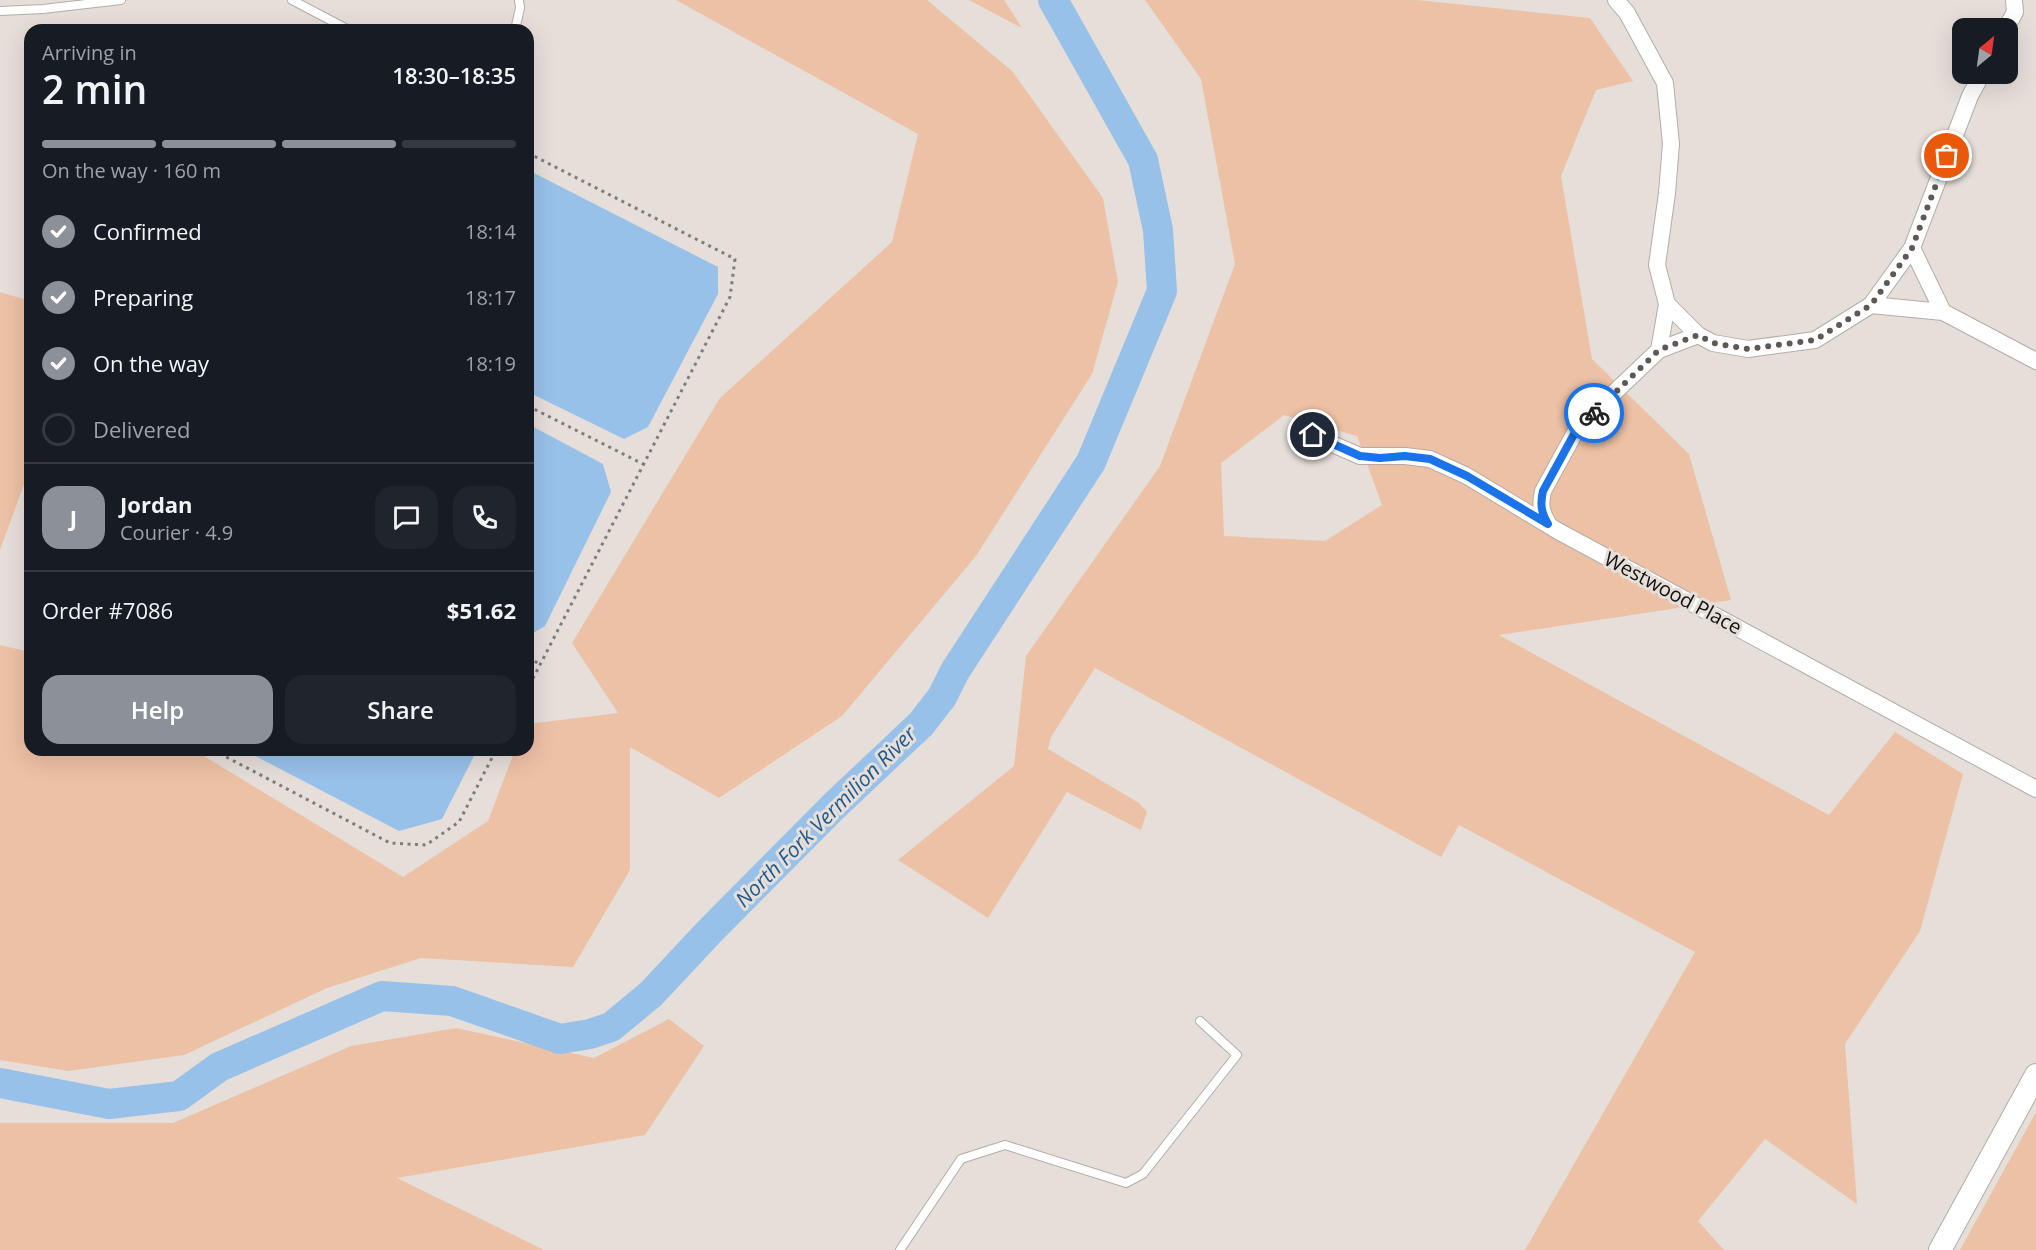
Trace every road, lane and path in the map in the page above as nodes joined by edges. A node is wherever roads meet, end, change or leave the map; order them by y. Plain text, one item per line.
1 (121, 0) edge
2 (292, 0) edge
3 (519, 0) edge
4 (1616, 0) edge
5 (2028, 0) edge
6 (2014, 6) edge
7 (0, 11) edge
8 (338, 24) edge
9 (516, 24) edge
10 (1977, 84) edge
11 (534, 156) edge
12 (1912, 248) junction
13 (1667, 304) junction
14 (1871, 305) junction
15 (1943, 312) junction
16 (1698, 335) junction
17 (1659, 350) junction
18 (2036, 361) edge
19 (534, 409) edge
20 (1302, 431) dead end
21 (643, 464) junction
22 (1548, 524) junction
23 (534, 662) edge
24 (540, 665) junction
25 (534, 676) edge
26 (224, 756) edge
27 (493, 756) edge
28 (2036, 789) edge
29 (1200, 1021) dead end
30 (2036, 1075) edge
31 (900, 1250) edge
32 (1940, 1250) edge

1 - 7 lane
2 - 8 lane
3 - 9 lane
4 - 13 street
5 - 6 street
10 - 12 street
11 - 21 path
12 - 14 street
12 - 15 street
13 - 16 street
13 - 17 street
14 - 15 street
14 - 16 street
15 - 18 street
16 - 17 street
17 - 22 street
19 - 21 path
20 - 22 street, Westwood Place
21 - 24 path
22 - 28 street, Westwood Place
23 - 24 path
24 - 25 path
26 - 27 path
29 - 31 lane
30 - 32 street

